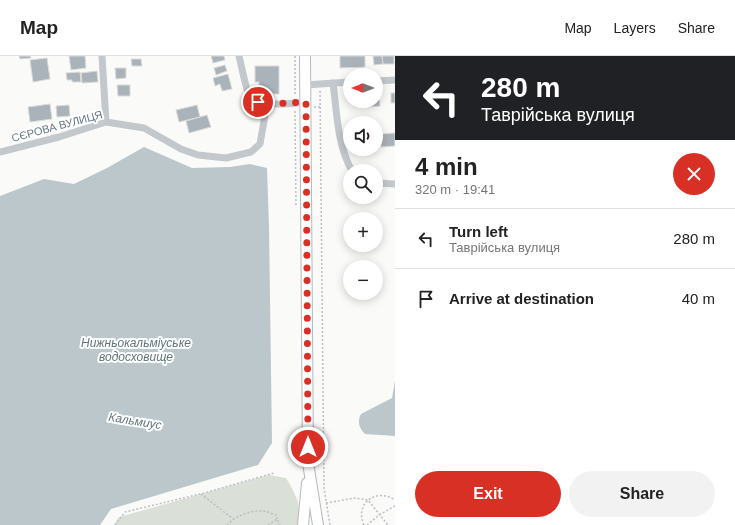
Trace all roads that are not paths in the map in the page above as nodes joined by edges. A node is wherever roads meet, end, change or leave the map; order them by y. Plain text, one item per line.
1 (102, 56) edge
2 (239, 56) edge
3 (305, 56) edge
4 (395, 80) edge
5 (383, 81) edge
6 (343, 82) edge
7 (333, 83) junction
8 (306, 85) junction
9 (306, 102) junction
10 (267, 104) junction
11 (106, 122) junction
12 (0, 152) edge
13 (348, 164) edge
14 (383, 183) edge
15 (395, 184) edge
16 (309, 466) junction
17 (303, 525) edge
18 (318, 525) edge

1 - 11 street
2 - 10 street
3 - 8 main road
4 - 5 street
6 - 7 street
7 - 8 street
7 - 13 street
8 - 9 main road
9 - 10 street
9 - 16 main road
10 - 11 street, СЄРОВА ВУЛИЦЯ
11 - 12 street, СЄРОВА ВУЛИЦЯ
14 - 15 street
16 - 17 main road
16 - 18 main road

